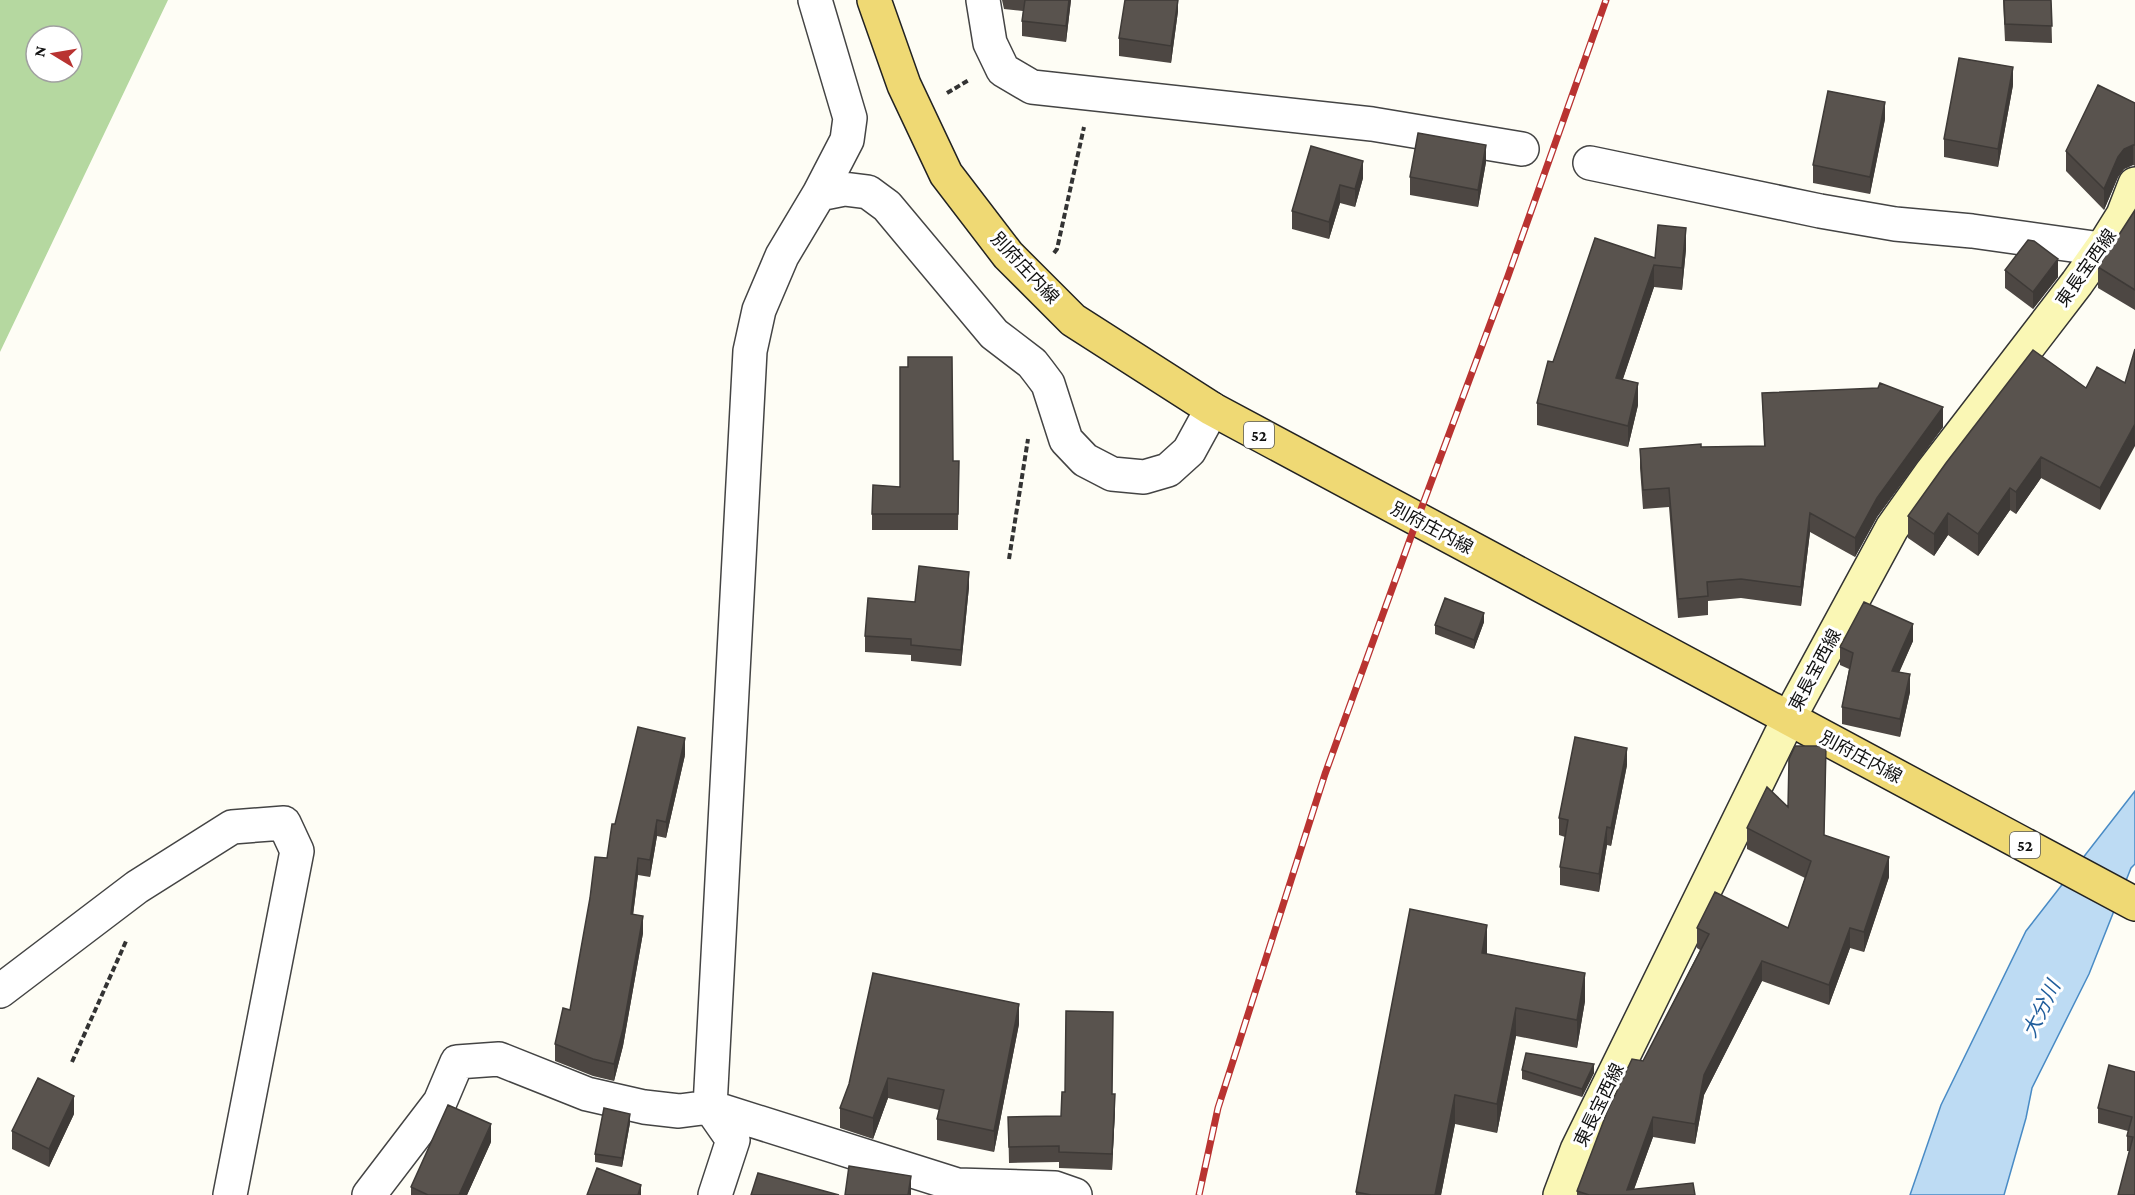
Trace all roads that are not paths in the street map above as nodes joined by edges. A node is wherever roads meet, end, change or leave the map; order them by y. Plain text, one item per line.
1 (815, 0) edge
2 (874, 0) edge
3 (984, 0) edge
4 (1522, 149) dead end
5 (1590, 163) dead end
6 (2135, 184) edge
7 (819, 194) junction
8 (2101, 249) junction
9 (1212, 409) junction
10 (1789, 718) junction
11 (2135, 904) edge
12 (0, 991) edge
13 (710, 1107) junction
14 (230, 1195) edge
15 (369, 1195) edge
16 (715, 1195) edge
17 (1075, 1195) edge
18 (1560, 1195) edge

1 - 7 street
2 - 9 main road, 別府庄内線 / 52
3 - 4 street
5 - 8 street
6 - 8 main road, 東長宝西線
7 - 9 street
7 - 13 street
8 - 10 main road, 東長宝西線
9 - 10 main road, 別府庄内線 / 52
10 - 11 main road, 別府庄内線 / 52
10 - 18 main road, 東長宝西線
12 - 14 street
13 - 15 street
13 - 16 street
13 - 17 street

